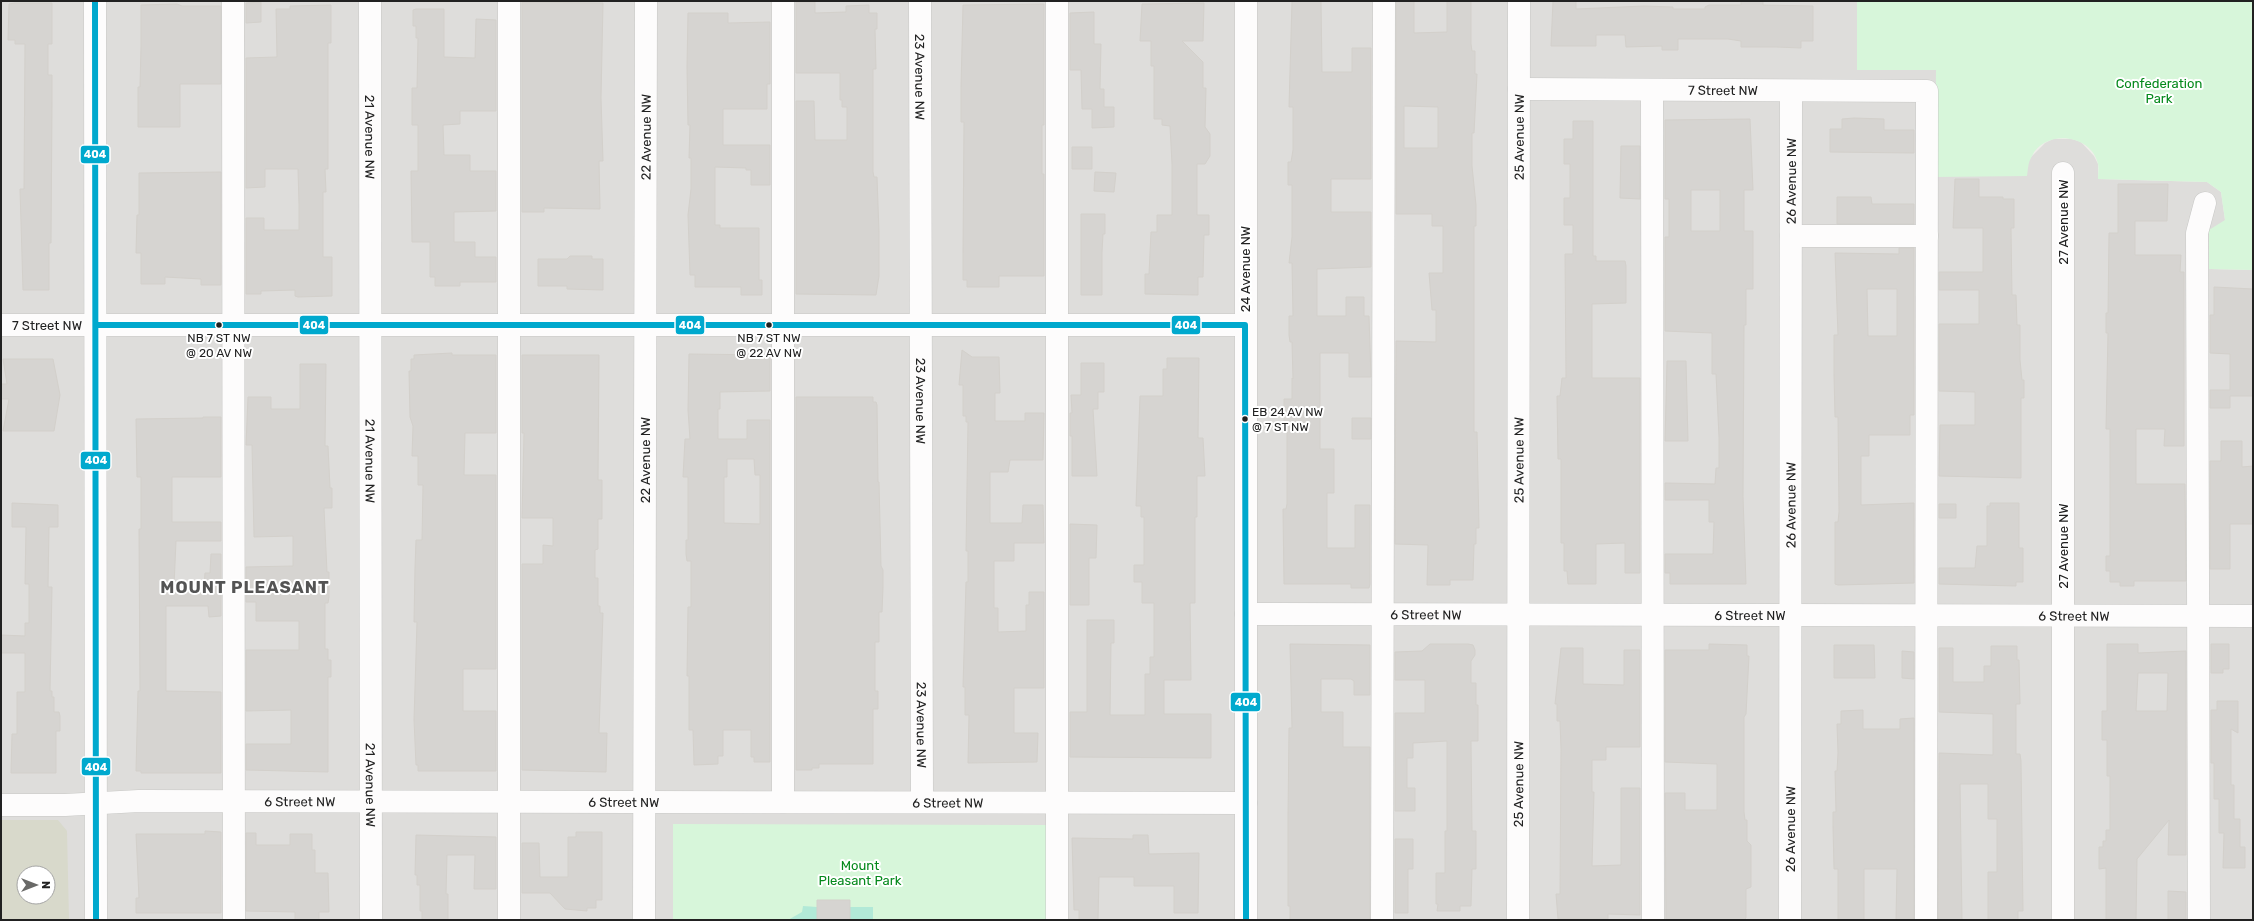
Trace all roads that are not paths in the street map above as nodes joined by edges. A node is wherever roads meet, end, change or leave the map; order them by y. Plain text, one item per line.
1 (95, 1) edge
2 (233, 1) edge
3 (370, 1) edge
4 (509, 1) edge
5 (646, 1) edge
6 (783, 1) edge
7 (920, 1) edge
8 (1057, 1) edge
9 (1246, 1) edge
10 (1384, 1) edge
11 (1519, 1) edge
12 (1519, 89) junction
13 (1652, 90) junction
14 (1791, 91) junction
15 (2062, 173) dead end
16 (2205, 203) dead end
17 (1791, 236) junction
18 (1927, 236) junction
19 (1, 325) edge
20 (96, 325) junction
21 (921, 325) junction
22 (1056, 325) junction
23 (1245, 325) junction
24 (233, 326) junction
25 (370, 326) junction
26 (508, 326) junction
27 (646, 326) junction
28 (782, 326) junction
29 (1246, 614) junction
30 (1382, 615) junction
31 (1791, 615) junction
32 (1926, 615) junction
33 (2062, 615) junction
34 (1518, 616) junction
35 (1653, 616) junction
36 (2199, 616) junction
37 (2253, 616) edge
38 (233, 802) junction
39 (644, 802) junction
40 (783, 802) junction
41 (922, 802) junction
42 (1056, 802) junction
43 (372, 803) junction
44 (509, 803) junction
45 (1246, 803) junction
46 (96, 804) junction
47 (1, 805) edge
48 (96, 920) edge
49 (234, 920) edge
50 (372, 920) edge
51 (510, 920) edge
52 (644, 920) edge
53 (1056, 920) edge
54 (1246, 920) edge
55 (1382, 920) edge
56 (1518, 920) edge
57 (1653, 920) edge
58 (1790, 920) edge
59 (1926, 920) edge
60 (2063, 920) edge
61 (2199, 920) edge

1 - 20 street
2 - 24 street
3 - 25 street, 21 Avenue NW
4 - 26 street
5 - 27 street, 22 Avenue NW
6 - 28 street
7 - 21 street, 23 Avenue NW
8 - 22 street
9 - 23 street, 24 Avenue NW
10 - 30 street
11 - 12 street, 25 Avenue NW
12 - 13 street, 7 Street NW
12 - 34 street, 25 Avenue NW
13 - 14 street, 7 Street NW
13 - 35 street
14 - 17 street, 26 Avenue NW
14 - 18 street, 7 Street NW
15 - 33 street, 27 Avenue NW
16 - 36 street
17 - 18 street
17 - 31 street, 26 Avenue NW
18 - 32 street
19 - 20 street, 7 Street NW
20 - 24 street, 7 Street NW
20 - 46 street
21 - 22 street, 7 Street NW
21 - 28 street, 7 Street NW
21 - 41 street, 23 Avenue NW
22 - 23 street, 7 Street NW
22 - 42 street
23 - 29 street, 24 Avenue NW
24 - 25 street, 7 Street NW
24 - 38 street
25 - 26 street, 7 Street NW
25 - 43 street, 21 Avenue NW
26 - 27 street, 7 Street NW
26 - 44 street
27 - 28 street, 7 Street NW
27 - 39 street, 22 Avenue NW
28 - 40 street
29 - 30 street, 6 Street NW
29 - 45 street, 24 Avenue NW
30 - 34 street, 6 Street NW
30 - 55 street
31 - 32 street, 6 Street NW
31 - 35 street, 6 Street NW
31 - 58 street, 26 Avenue NW
32 - 33 street, 6 Street NW
32 - 59 street
33 - 36 street, 6 Street NW
33 - 60 street, 27 Avenue NW
34 - 35 street, 6 Street NW
34 - 56 street, 25 Avenue NW
35 - 57 street
36 - 37 street, 6 Street NW
36 - 61 street
38 - 43 street, 6 Street NW
38 - 46 street, 6 Street NW
38 - 49 street
39 - 40 street, 6 Street NW
39 - 44 street, 6 Street NW
39 - 52 street, 22 Avenue NW
40 - 41 street, 6 Street NW
41 - 42 street, 6 Street NW
42 - 45 street, 6 Street NW
42 - 53 street
43 - 44 street, 6 Street NW
43 - 50 street, 21 Avenue NW
44 - 51 street
45 - 54 street, 24 Avenue NW
46 - 47 street, 6 Street NW
46 - 48 street

